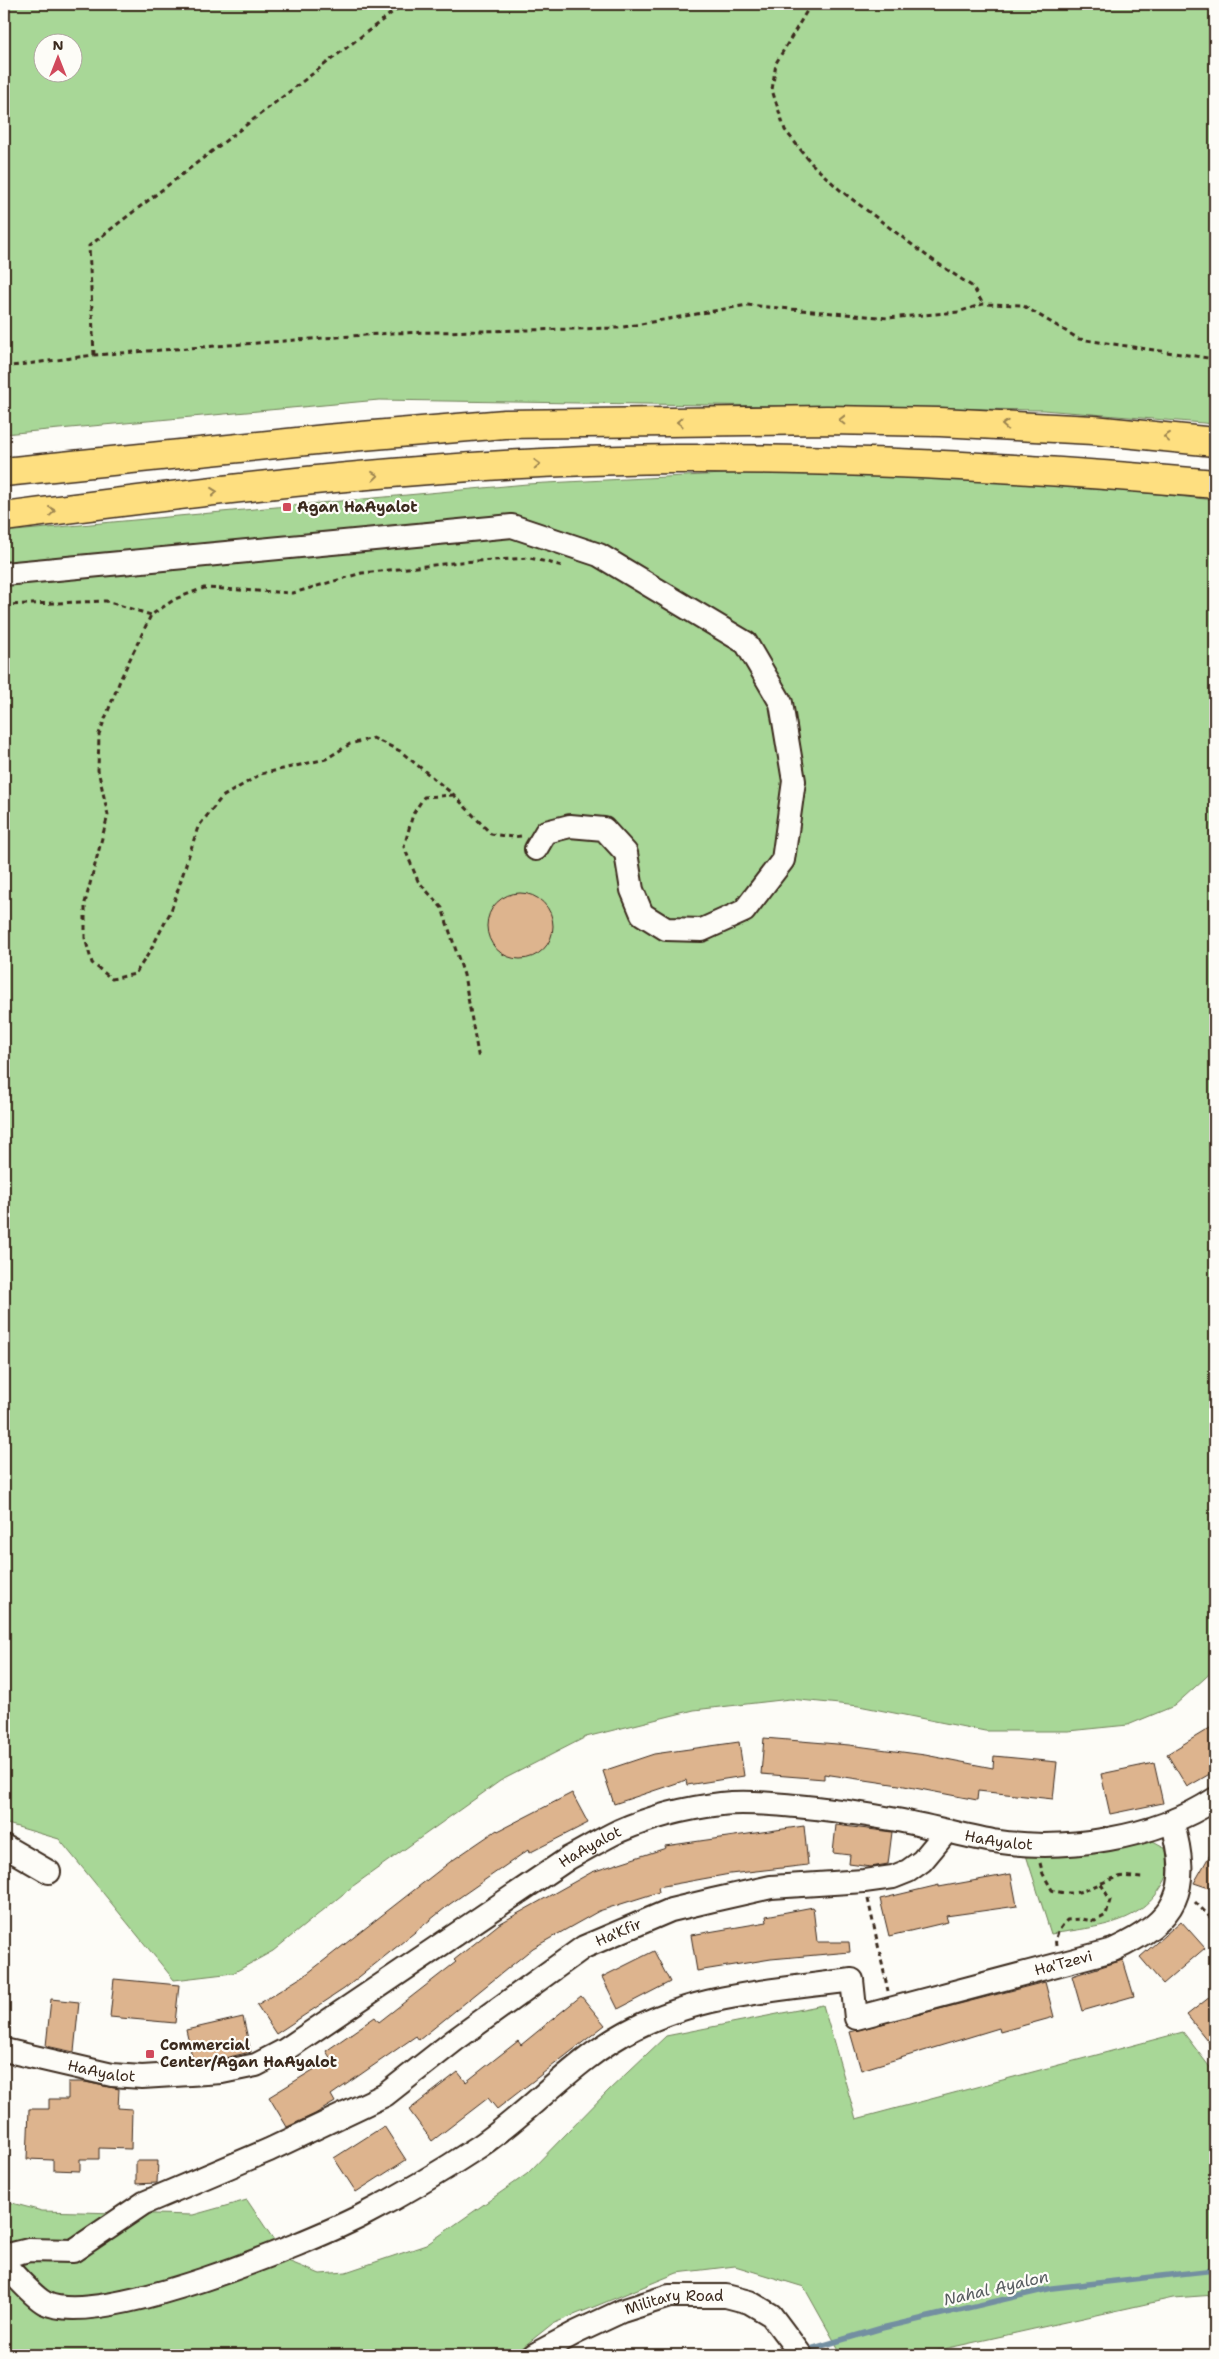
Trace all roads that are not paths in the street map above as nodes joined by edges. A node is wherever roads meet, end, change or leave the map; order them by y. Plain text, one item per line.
1 (1215, 442) edge
2 (4, 472) edge
3 (1215, 484) edge
4 (4, 517) edge
5 (4, 574) edge
6 (541, 840) road end
7 (1215, 1799) edge
8 (1172, 1821) junction
9 (948, 1831) junction
10 (4, 1846) edge
11 (48, 1872) dead end
12 (7, 2050) edge
13 (4, 2256) edge
14 (4, 2264) edge
15 (534, 2355) edge
16 (801, 2355) edge

1 -> 2 highway
4 -> 3 highway
5 - 6 street
7 - 8 street, HaAyalot
8 - 9 street, HaAyalot
8 - 14 street, Ha'Tzevi
9 - 12 street, HaAyalot
9 - 13 street, Ha'Kfir
10 - 11 street
15 - 16 street, Military Road

